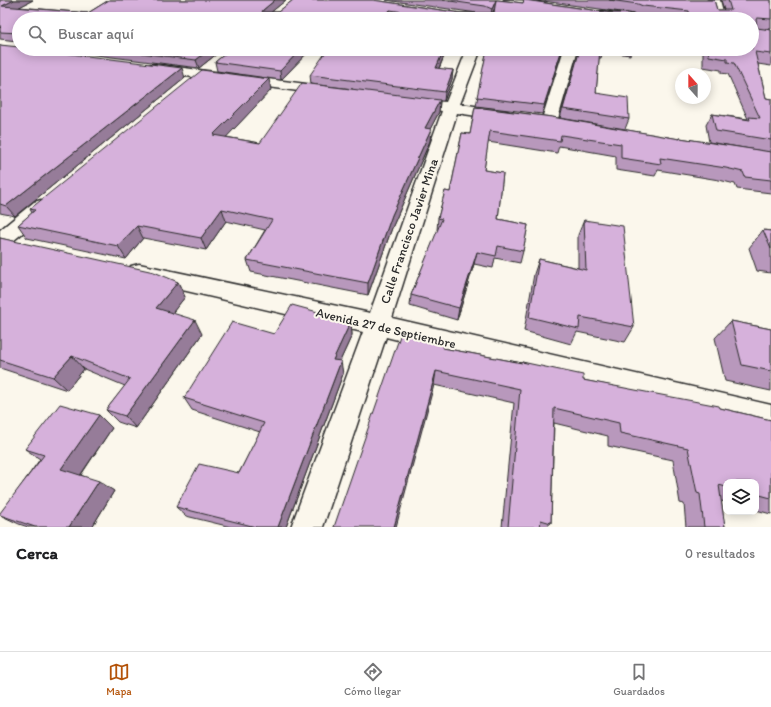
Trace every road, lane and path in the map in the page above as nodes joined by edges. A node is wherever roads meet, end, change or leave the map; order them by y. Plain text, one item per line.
1 (714, 0) edge
2 (510, 1) edge
3 (496, 3) edge
4 (558, 9) edge
5 (717, 12) edge
6 (471, 56) edge
7 (569, 56) edge
8 (218, 62) edge
9 (140, 66) edge
10 (202, 74) junction
11 (184, 89) edge
12 (342, 93) edge
13 (396, 100) edge
14 (450, 108) junction
15 (519, 118) edge
16 (534, 120) edge
17 (549, 122) junction
18 (565, 124) edge
19 (55, 195) edge
20 (0, 241) edge
21 (31, 248) edge
22 (116, 267) edge
23 (378, 325) junction
24 (771, 419) edge
25 (307, 527) edge

1 - 5 street
2 - 3 street
2 - 4 street
6 - 14 street, Calle Francisco Javier Mina
7 - 17 street
8 - 10 street
9 - 10 street
10 - 11 street
10 - 12 street
13 - 14 street
14 - 15 street
14 - 23 street, Calle Francisco Javier Mina
16 - 17 street
17 - 18 street
19 - 20 street
20 - 21 street
22 - 23 street, Avenida 27 de Septiembre
23 - 24 street, Avenida 27 de Septiembre
23 - 25 street, Calle Francisco Javier Mina

